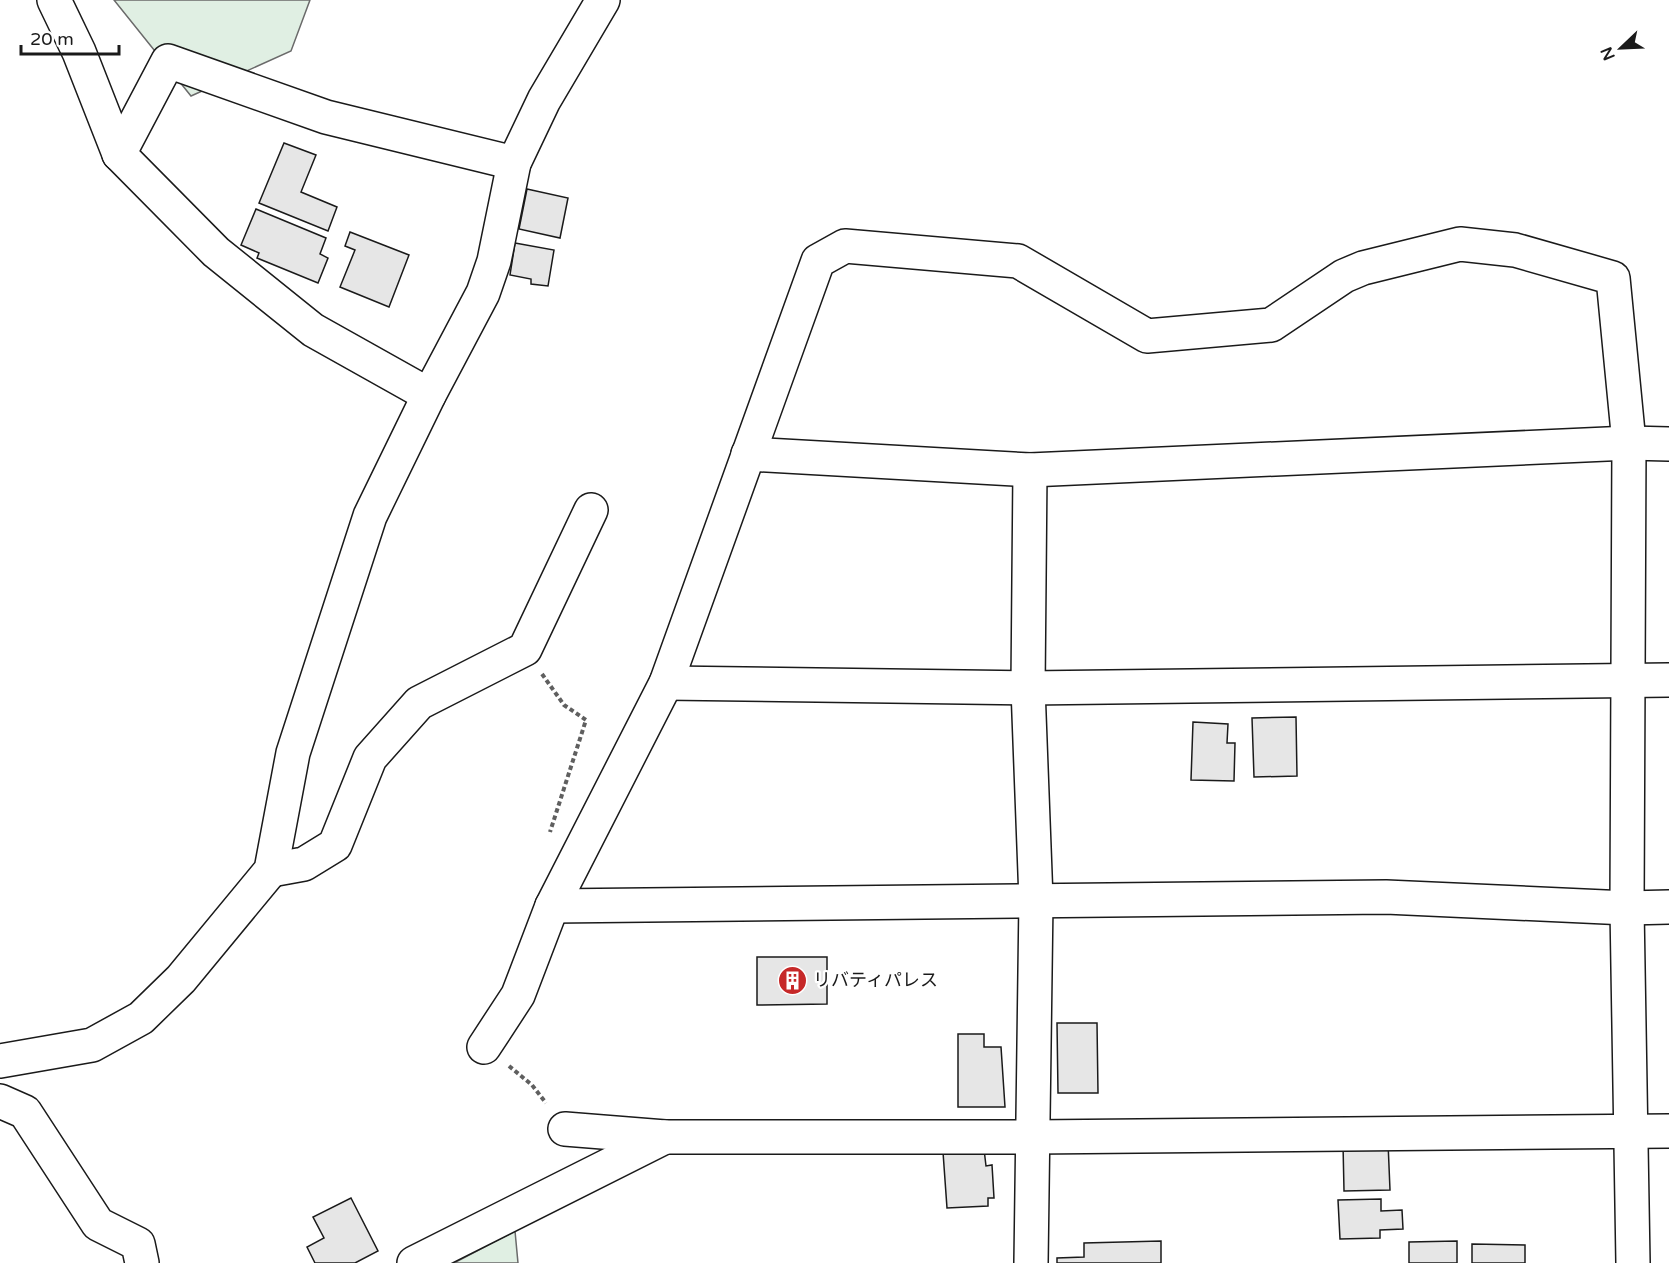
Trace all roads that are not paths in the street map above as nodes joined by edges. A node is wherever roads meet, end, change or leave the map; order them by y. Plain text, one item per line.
1 (54, 0) edge
2 (603, 0) edge
3 (119, 154) junction
4 (514, 163) junction
5 (429, 395) junction
6 (1629, 443) junction
7 (1669, 444) edge
8 (748, 454) junction
9 (1030, 470) junction
10 (591, 510) dead end
11 (1628, 679) junction
12 (1669, 680) edge
13 (666, 683) junction
14 (1028, 688) junction
15 (271, 870) junction
16 (1036, 900) junction
17 (552, 906) junction
18 (1669, 907) edge
19 (1627, 908) junction
20 (484, 1047) road end
21 (0, 1061) edge
22 (0, 1101) edge
23 (565, 1129) road end
24 (1669, 1131) edge
25 (1630, 1132) junction
26 (665, 1137) junction
27 (1033, 1137) junction
28 (142, 1263) edge
29 (414, 1263) edge
30 (1031, 1263) edge
31 (1633, 1263) edge

1 - 3 street
2 - 4 street
3 - 4 street
3 - 5 street
4 - 5 street
5 - 15 street
6 - 7 street
6 - 8 street
6 - 9 street
6 - 11 street
8 - 9 street
8 - 13 street
9 - 14 street
10 - 15 street
11 - 12 street
11 - 14 street
11 - 19 street
13 - 14 street
13 - 17 street
14 - 16 street
15 - 21 street
16 - 17 street
16 - 19 street
16 - 27 street
17 - 20 street
18 - 19 street
19 - 25 street
22 - 28 street
23 - 26 street
24 - 25 street
25 - 27 street
25 - 31 street
26 - 27 street
26 - 29 street
27 - 30 street

